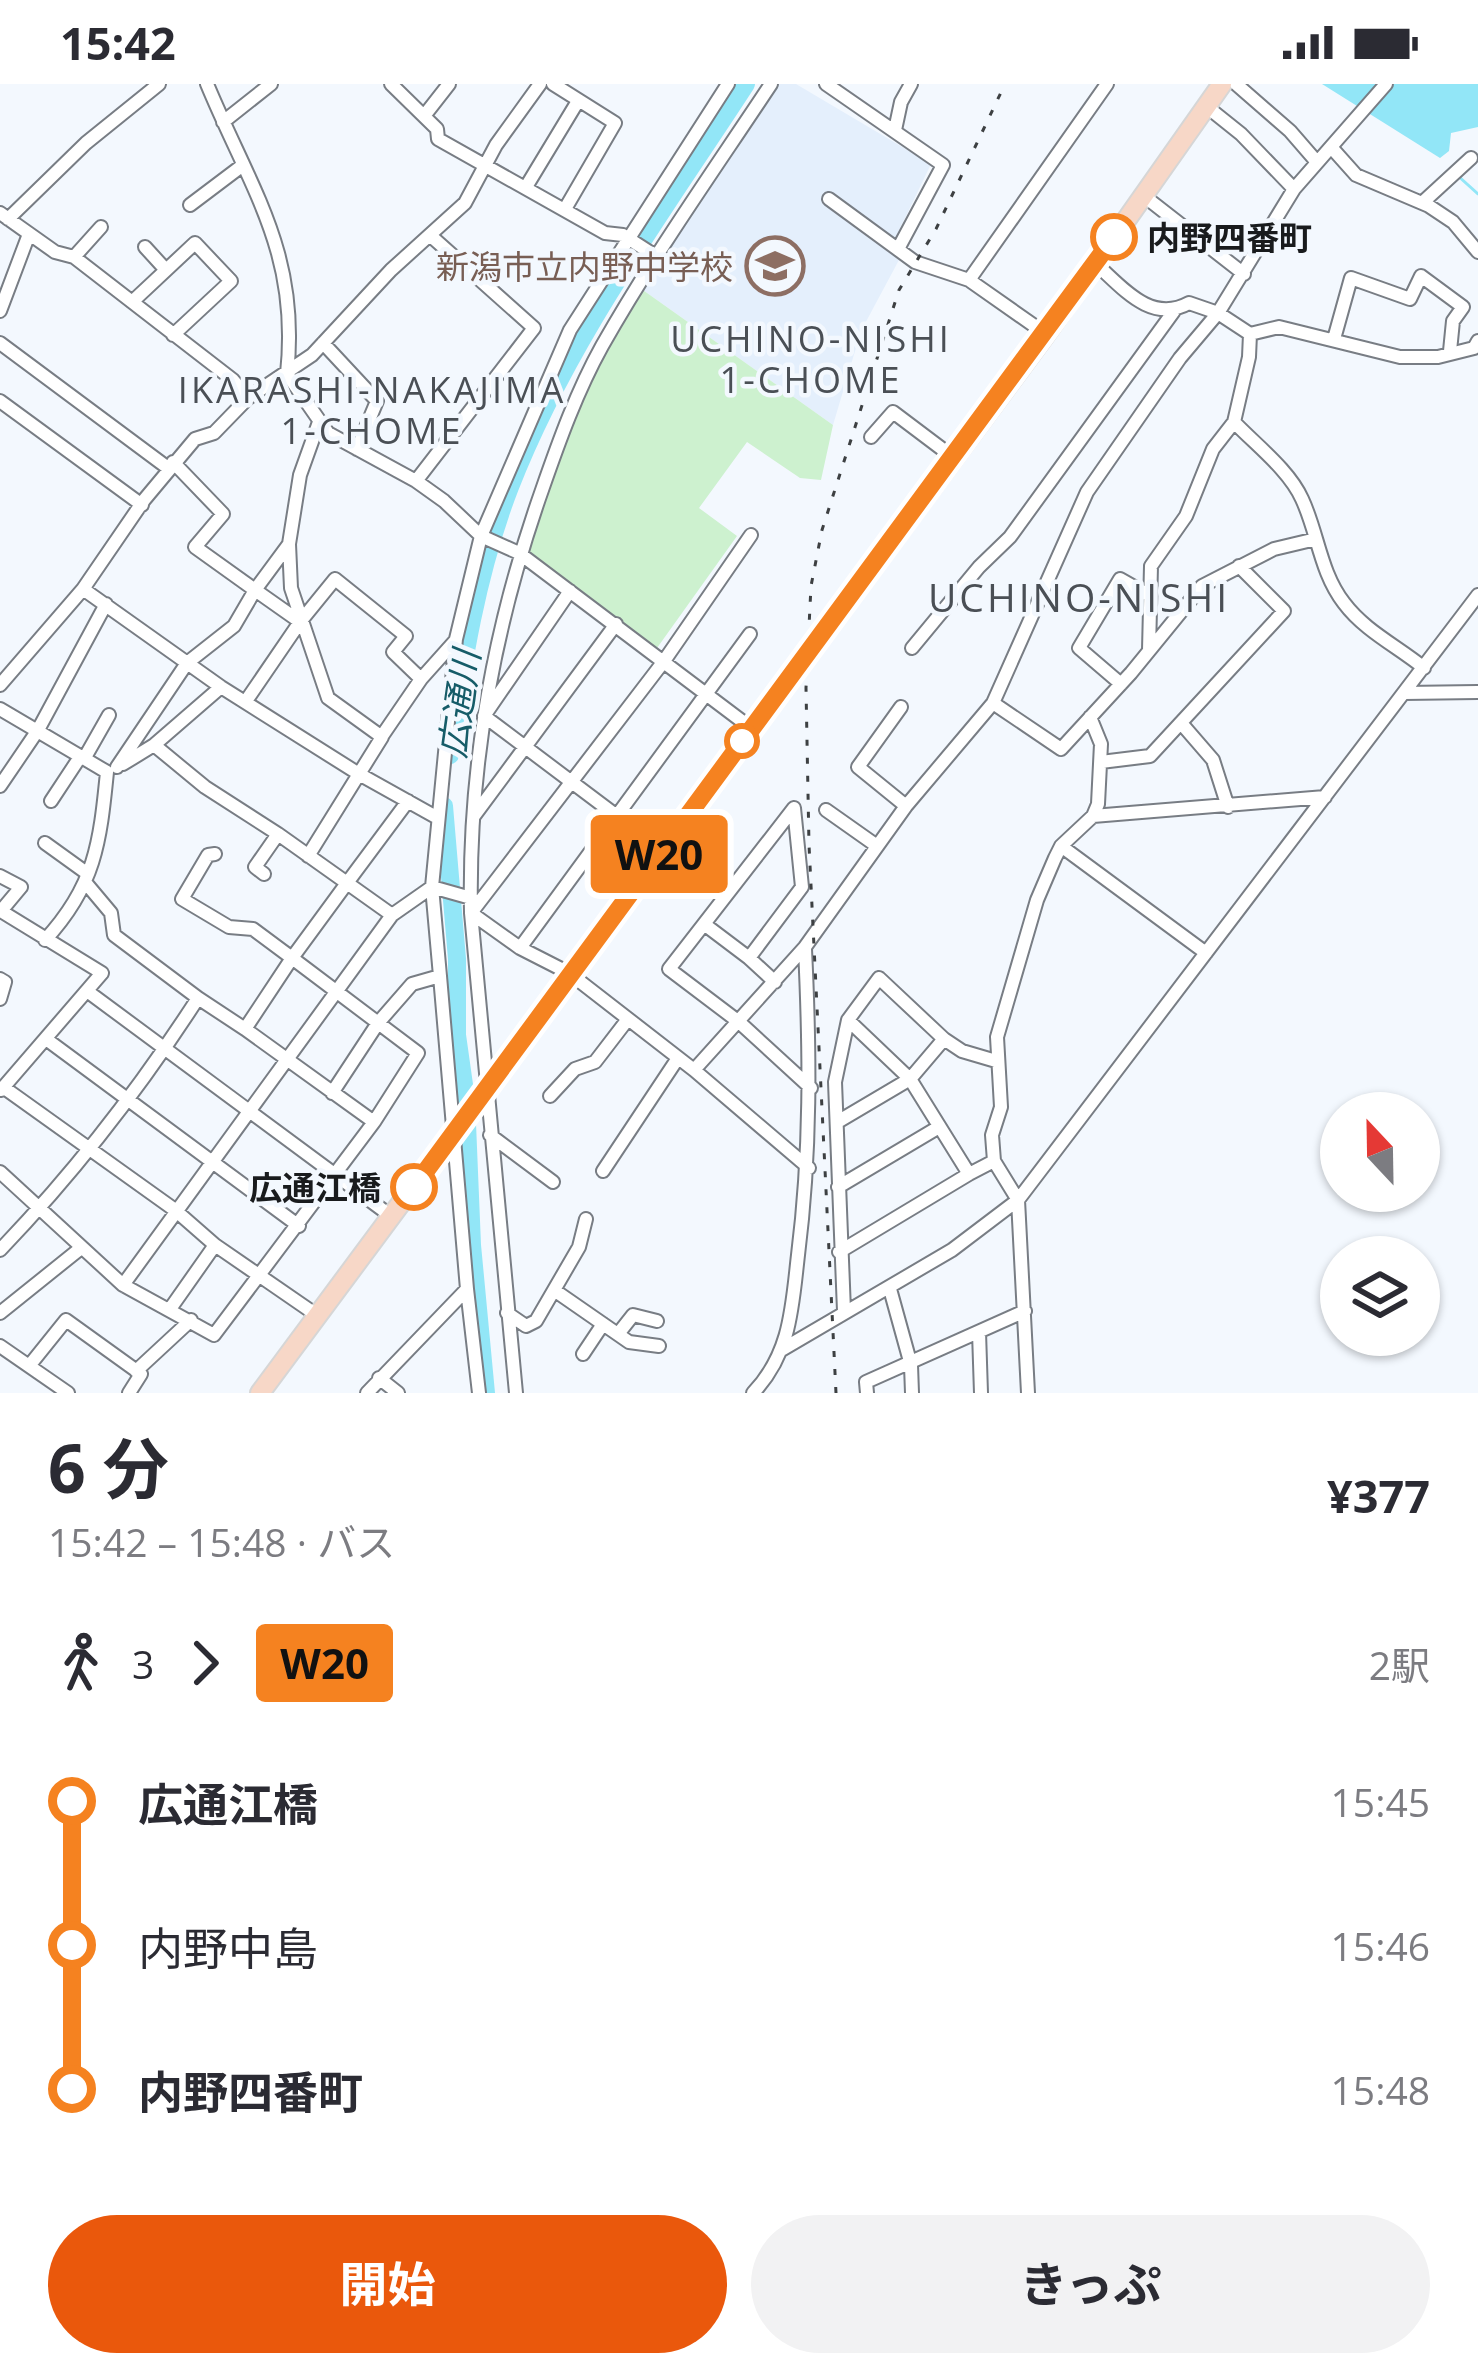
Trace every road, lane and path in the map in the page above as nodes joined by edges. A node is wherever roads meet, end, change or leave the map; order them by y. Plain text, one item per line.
1 (159, 84) edge
2 (207, 84) edge
3 (271, 84) edge
4 (391, 84) edge
5 (449, 84) edge
6 (541, 84) edge
7 (553, 84) edge
8 (728, 84) edge
9 (772, 84) edge
10 (826, 84) edge
11 (911, 84) edge
12 (1107, 84) edge
13 (1222, 84) edge
14 (1236, 84) edge
15 (1386, 84) edge
16 (578, 101) junction
17 (1206, 106) junction
18 (424, 116) junction
19 (223, 122) junction
20 (895, 130) junction
21 (1331, 147) junction
22 (1471, 158) dead end
23 (1316, 160) junction
24 (244, 165) junction
25 (486, 166) junction
26 (526, 187) junction
27 (1294, 189) junction
28 (1144, 196) junction
29 (829, 199) dead end
30 (1422, 203) junction
31 (190, 205) dead end
32 (565, 209) junction
33 (4, 216) edge
34 (101, 227) dead end
35 (29, 234) junction
36 (432, 237) junction
37 (628, 239) junction
38 (145, 248) dead end
39 (898, 249) junction
40 (1478, 253) edge
41 (654, 255) dead end
42 (74, 256) junction
43 (1096, 264) junction
44 (166, 270) junction
45 (1244, 274) junction
46 (969, 280) junction
47 (132, 302) junction
48 (0, 310) edge
49 (1174, 311) junction
50 (1218, 314) junction
51 (1046, 334) junction
52 (1250, 334) junction
53 (172, 335) junction
54 (1334, 339) junction
55 (1478, 341) edge
56 (0, 343) edge
57 (323, 343) junction
58 (1450, 351) junction
59 (287, 374) junction
60 (248, 398) junction
61 (0, 401) edge
62 (320, 422) junction
63 (1234, 422) junction
64 (871, 437) dead end
65 (357, 449) junction
66 (954, 458) junction
67 (171, 465) junction
68 (416, 482) junction
69 (142, 505) junction
70 (751, 535) dead end
71 (484, 538) junction
72 (1316, 539) junction
73 (289, 544) junction
74 (518, 553) junction
75 (1239, 566) junction
76 (82, 589) junction
77 (254, 590) junction
78 (570, 590) junction
79 (1478, 595) edge
80 (1150, 596) junction
81 (106, 604) junction
82 (300, 622) junction
83 (616, 624) junction
84 (749, 634) dead end
85 (456, 639) junction
86 (912, 648) dead end
87 (1149, 652) junction
88 (664, 661) junction
89 (187, 663) junction
90 (1424, 668) junction
91 (422, 679) junction
92 (1121, 684) junction
93 (0, 685) edge
94 (221, 687) junction
95 (1478, 692) edge
96 (705, 693) junction
97 (1404, 693) junction
98 (246, 701) junction
99 (993, 703) junction
100 (901, 707) dead end
101 (0, 709) edge
102 (109, 715) dead end
103 (484, 716) junction
104 (1090, 717) junction
105 (1180, 723) junction
106 (751, 728) junction
107 (38, 730) junction
108 (382, 736) junction
109 (154, 745) junction
110 (526, 746) junction
111 (82, 758) junction
112 (1101, 762) junction
113 (112, 770) junction
114 (358, 774) junction
115 (572, 782) junction
116 (0, 786) edge
117 (1325, 797) junction
118 (51, 801) dead end
119 (408, 801) junction
120 (906, 806) junction
121 (1228, 807) junction
122 (826, 810) dead end
123 (617, 815) junction
124 (1093, 816) junction
125 (436, 817) junction
126 (473, 817) junction
127 (278, 834) junction
128 (45, 843) dead end
129 (877, 846) junction
130 (1061, 846) junction
131 (662, 850) junction
132 (215, 854) dead end
133 (308, 856) junction
134 (255, 868) dead end
135 (0, 876) edge
136 (87, 878) junction
137 (346, 883) junction
138 (432, 887) junction
139 (471, 902) junction
140 (392, 915) junction
141 (704, 924) junction
142 (45, 940) junction
143 (805, 947) junction
144 (520, 948) junction
145 (1206, 952) junction
146 (292, 958) junction
147 (749, 958) junction
148 (569, 974) junction
149 (440, 976) junction
150 (0, 979) edge
151 (775, 982) junction
152 (87, 991) junction
153 (338, 993) junction
154 (198, 998) junction
155 (0, 999) edge
156 (628, 1019) junction
157 (848, 1020) junction
158 (739, 1022) junction
159 (378, 1023) junction
160 (244, 1029) junction
161 (944, 1039) junction
162 (46, 1040) junction
163 (165, 1048) junction
164 (678, 1058) junction
165 (283, 1060) junction
166 (996, 1060) junction
167 (694, 1070) junction
168 (910, 1079) junction
169 (812, 1088) junction
170 (2, 1089) edge
171 (332, 1093) junction
172 (483, 1094) junction
173 (550, 1096) dead end
174 (125, 1100) junction
175 (248, 1110) junction
176 (839, 1121) junction
177 (374, 1122) junction
178 (939, 1127) junction
179 (453, 1134) junction
180 (490, 1135) junction
181 (88, 1148) junction
182 (211, 1161) junction
183 (994, 1162) junction
184 (809, 1168) junction
185 (334, 1172) junction
186 (603, 1172) dead end
187 (0, 1173) edge
188 (969, 1174) junction
189 (553, 1182) dead end
190 (838, 1187) junction
191 (1018, 1200) junction
192 (38, 1210) junction
193 (175, 1210) junction
194 (391, 1216) junction
195 (586, 1219) dead end
196 (299, 1226) junction
197 (215, 1245) junction
198 (81, 1248) junction
199 (0, 1250) edge
200 (839, 1252) junction
201 (263, 1275) junction
202 (123, 1285) junction
203 (467, 1288) junction
204 (890, 1289) junction
205 (554, 1290) junction
206 (170, 1309) junction
207 (844, 1311) junction
208 (0, 1312) edge
209 (1025, 1312) junction
210 (507, 1313) junction
211 (318, 1316) junction
212 (191, 1320) junction
213 (657, 1322) dead end
214 (603, 1324) junction
215 (980, 1332) junction
216 (618, 1334) junction
217 (0, 1346) edge
218 (659, 1346) dead end
219 (783, 1349) junction
220 (583, 1354) dead end
221 (910, 1363) junction
222 (29, 1366) junction
223 (136, 1371) junction
224 (379, 1378) junction
225 (759, 1390) edge
226 (68, 1393) edge
227 (129, 1393) edge
228 (260, 1393) edge
229 (367, 1393) edge
230 (398, 1393) edge
231 (478, 1393) edge
232 (516, 1393) edge
233 (867, 1393) edge
234 (912, 1393) edge
235 (981, 1393) edge
236 (1028, 1393) edge

1 - 33 street
2 - 19 street
3 - 19 street
4 - 18 street
5 - 18 street
6 - 25 street
7 - 16 street
8 - 37 street
9 - 74 street
10 - 20 street
11 - 20 street
12 - 46 street
13 - 17 main road
14 - 23 street
15 - 21 street
16 - 26 street
16 - 32 street
17 - 27 street
17 - 28 main road
18 - 25 street
19 - 24 street
20 - 39 street
21 - 23 street
21 - 30 street
22 - 30 street
23 - 27 street
24 - 31 street
24 - 59 street
25 - 26 street
25 - 36 street
26 - 32 street
27 - 45 street
28 - 43 main road
28 - 45 street
29 - 39 street
30 - 40 street
32 - 37 street
33 - 35 street
34 - 42 street
35 - 42 street
35 - 48 street
36 - 57 street
36 - 68 street
37 - 41 street
37 - 71 street
38 - 44 street
39 - 46 street
42 - 47 street
43 - 49 street
43 - 51 main road
44 - 47 street
44 - 53 street
45 - 50 street
46 - 51 street
47 - 53 street
49 - 50 street
49 - 86 street
50 - 52 street
50 - 99 street
51 - 66 main road
52 - 54 street
52 - 63 street
53 - 60 street
54 - 58 street
54 - 58 street
55 - 58 street
56 - 67 street
57 - 59 street
57 - 65 street
59 - 60 street
59 - 62 street
60 - 67 street
61 - 69 street
62 - 65 street
62 - 73 street
63 - 72 street
63 - 80 street
64 - 66 street
65 - 68 street
66 - 106 main road
67 - 69 street
67 - 77 street
68 - 71 street
69 - 76 street
70 - 88 street
71 - 74 street
71 - 85 street
72 - 75 street
72 - 90 street
73 - 77 street
73 - 82 street
74 - 78 street
74 - 103 street
75 - 87 street
75 - 105 street
76 - 81 street
76 - 93 street
77 - 82 street
77 - 89 street
78 - 83 street
78 - 103 street
79 - 90 street
80 - 87 street
80 - 92 street
81 - 89 street
81 - 107 street
82 - 91 street
82 - 98 street
82 - 108 street
83 - 88 street
83 - 110 street
84 - 96 street
85 - 91 street
85 - 125 street
87 - 92 street
88 - 96 street
88 - 115 street
89 - 94 street
89 - 113 street
90 - 97 street
91 - 108 street
92 - 104 street
94 - 98 street
94 - 109 street
95 - 97 street
96 - 106 street
96 - 123 street
97 - 117 street
98 - 114 street
99 - 104 street
99 - 120 street
100 - 120 street
101 - 107 street
102 - 111 street
103 - 110 street
103 - 126 street
104 - 112 street
105 - 112 street
105 - 121 street
106 - 131 main road
107 - 111 street
107 - 116 street
108 - 114 street
109 - 113 street
109 - 127 street
110 - 115 street
110 - 126 street
111 - 113 street
111 - 118 street
112 - 124 street
113 - 136 street
114 - 119 street
114 - 133 street
115 - 123 street
115 - 139 street
117 - 121 street
117 - 145 street
119 - 125 street
119 - 137 street
120 - 129 street
121 - 124 street
122 - 129 street
123 - 131 street
123 - 144 street
124 - 130 street
125 - 138 street
126 - 139 street
127 - 133 street
127 - 134 street
128 - 136 street
129 - 143 street
130 - 145 street
130 - 166 street
131 - 148 main road
132 - 146 street
133 - 137 street
135 - 142 street
136 - 142 street
136 - 154 street
137 - 140 street
137 - 146 street
138 - 139 street
138 - 140 street
138 - 149 street
139 - 144 street
139 - 172 street
140 - 153 street
141 - 147 street
141 - 147 street
141 - 158 street
142 - 152 street
143 - 151 street
143 - 169 street
144 - 148 street
145 - 191 street
146 - 153 street
146 - 160 street
147 - 151 street
148 - 156 street
148 - 172 main road
149 - 159 street
149 - 179 street
150 - 155 street
151 - 158 street
152 - 162 street
152 - 163 street
153 - 159 street
153 - 165 street
154 - 160 street
154 - 163 street
156 - 164 street
156 - 173 street
157 - 161 street
157 - 168 street
157 - 176 street
158 - 167 street
158 - 169 street
159 - 171 street
159 - 177 street
160 - 165 street
161 - 166 street
161 - 168 street
162 - 170 street
162 - 174 street
163 - 174 street
163 - 175 street
164 - 167 street
164 - 186 street
165 - 171 street
165 - 175 street
166 - 183 street
167 - 184 street
168 - 176 street
168 - 178 street
169 - 184 street
170 - 181 street
171 - 177 street
172 - 179 main road
172 - 180 street
174 - 181 street
174 - 182 street
175 - 182 street
175 - 185 street
176 - 190 street
177 - 185 street
178 - 188 street
178 - 190 street
179 - 194 main road
179 - 203 street
180 - 189 street
180 - 210 street
181 - 192 street
181 - 193 street
182 - 193 street
182 - 196 street
183 - 188 street
183 - 191 street
184 - 219 street
185 - 194 street
185 - 196 street
187 - 192 street
188 - 200 street
190 - 200 street
191 - 204 street
191 - 209 street
192 - 198 street
192 - 199 street
193 - 197 street
193 - 202 street
194 - 211 main road
195 - 205 street
196 - 201 street
197 - 201 street
197 - 206 street
198 - 202 street
198 - 208 street
200 - 207 street
201 - 211 street
201 - 212 street
202 - 206 street
203 - 224 street
203 - 231 street
204 - 207 street
204 - 221 street
205 - 210 street
205 - 214 street
206 - 212 street
207 - 219 street
209 - 215 street
209 - 236 street
210 - 232 street
211 - 228 main road
212 - 223 street
213 - 216 street
214 - 216 street
214 - 220 street
215 - 221 street
215 - 235 street
216 - 218 street
217 - 222 street
219 - 225 street
221 - 233 street
221 - 234 street
222 - 223 street
222 - 226 street
223 - 227 street
224 - 229 street
224 - 230 street

